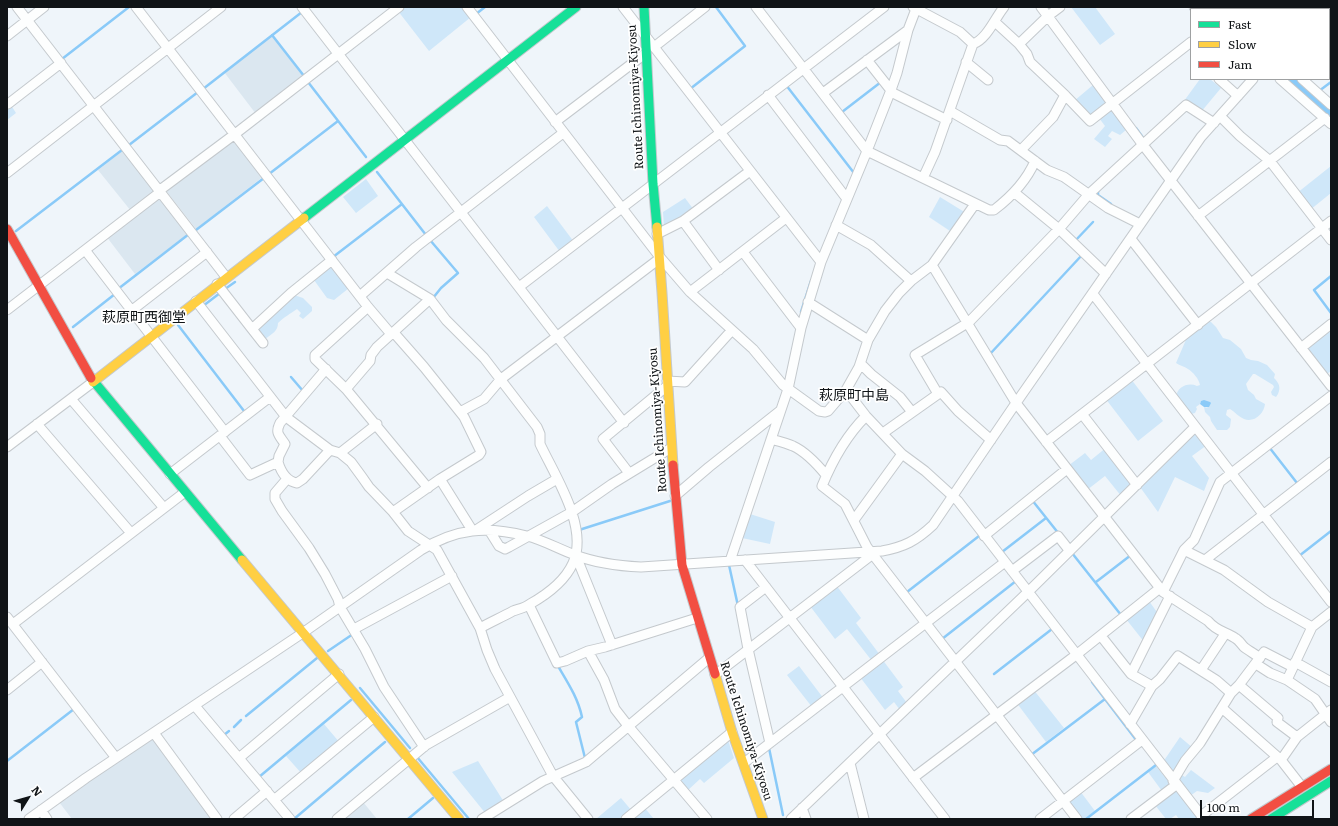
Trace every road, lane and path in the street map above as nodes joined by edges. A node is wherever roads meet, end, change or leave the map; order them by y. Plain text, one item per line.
1 (17, 7) edge
2 (44, 7) edge
3 (136, 7) edge
4 (221, 7) edge
5 (302, 7) edge
6 (399, 7) edge
7 (466, 7) edge
8 (576, 7) edge
9 (623, 7) edge
10 (644, 7) edge
11 (705, 7) edge
12 (756, 7) edge
13 (884, 7) edge
14 (1004, 7) edge
15 (1040, 7) edge
16 (1060, 7) edge
17 (914, 8) edge
18 (1048, 16) junction
19 (28, 20) junction
20 (995, 22) junction
21 (908, 30) junction
22 (7, 36) edge
23 (645, 37) junction
24 (973, 44) junction
25 (1019, 44) junction
26 (1190, 44) edge
27 (654, 47) junction
28 (168, 48) junction
29 (646, 53) junction
30 (338, 54) junction
31 (868, 60) junction
32 (508, 61) junction
33 (966, 62) junction
34 (61, 63) junction
35 (803, 68) junction
36 (988, 80) dead end
37 (1219, 80) edge
38 (1252, 80) edge
39 (1281, 80) edge
40 (1303, 80) edge
41 (891, 90) junction
42 (823, 93) junction
43 (768, 95) junction
44 (1065, 95) junction
45 (1238, 96) junction
46 (8, 104) dead end
47 (1112, 104) junction
48 (94, 105) junction
49 (1331, 105) edge
50 (948, 116) junction
51 (1217, 119) junction
52 (1328, 121) edge
53 (555, 122) junction
54 (564, 132) junction
55 (720, 133) junction
56 (235, 134) junction
57 (405, 140) junction
58 (1143, 145) junction
59 (1021, 150) junction
60 (867, 151) junction
61 (1035, 161) junction
62 (1270, 161) junction
63 (750, 171) junction
64 (7, 173) edge
65 (923, 178) junction
66 (1171, 181) junction
67 (653, 184) junction
68 (160, 190) junction
69 (1015, 192) junction
70 (1089, 194) junction
71 (847, 199) junction
72 (975, 204) junction
73 (622, 208) junction
74 (461, 212) junction
75 (1198, 216) junction
76 (786, 218) junction
77 (301, 220) junction
78 (683, 221) junction
79 (1331, 221) edge
80 (1140, 224) junction
81 (836, 225) junction
82 (1322, 228) junction
83 (7, 229) edge
84 (1058, 229) junction
85 (657, 234) junction
86 (1131, 239) junction
87 (1331, 240) edge
88 (85, 250) junction
89 (207, 252) junction
90 (743, 252) junction
91 (659, 257) junction
92 (332, 260) junction
93 (820, 262) junction
94 (932, 265) junction
95 (719, 270) junction
96 (387, 273) junction
97 (1106, 274) junction
98 (226, 277) junction
99 (911, 281) junction
100 (218, 284) junction
101 (1251, 284) junction
102 (39, 285) junction
103 (519, 287) junction
104 (690, 292) junction
105 (1093, 294) junction
106 (360, 296) junction
107 (430, 299) junction
108 (196, 301) junction
109 (808, 302) junction
110 (368, 307) junction
111 (7, 310) edge
112 (131, 311) junction
113 (967, 323) junction
114 (1331, 324) edge
115 (1198, 325) junction
116 (801, 328) junction
117 (252, 329) junction
118 (732, 330) junction
119 (391, 334) junction
120 (151, 336) junction
121 (557, 336) junction
122 (868, 340) junction
123 (263, 343) dead end
124 (1301, 348) junction
125 (861, 364) junction
126 (1147, 364) junction
127 (326, 369) junction
128 (501, 379) junction
129 (93, 382) junction
130 (667, 383) junction
131 (1331, 386) edge
132 (346, 389) junction
133 (788, 389) junction
134 (846, 390) junction
135 (938, 394) junction
136 (1331, 396) edge
137 (270, 397) junction
138 (71, 399) junction
139 (1016, 403) junction
140 (781, 410) junction
141 (460, 412) junction
142 (912, 412) junction
143 (1082, 414) junction
144 (866, 416) junction
145 (286, 417) junction
146 (624, 423) junction
147 (37, 424) junction
148 (377, 424) junction
149 (1196, 427) junction
150 (883, 433) junction
151 (223, 434) junction
152 (771, 439) junction
153 (991, 440) junction
154 (1046, 442) junction
155 (7, 448) edge
156 (671, 448) junction
157 (330, 450) junction
158 (340, 453) junction
159 (902, 454) junction
160 (278, 462) junction
161 (1331, 462) edge
162 (1067, 469) junction
163 (629, 473) junction
164 (170, 474) junction
165 (1231, 474) junction
166 (826, 475) junction
167 (287, 479) junction
168 (440, 479) junction
169 (557, 479) junction
170 (1137, 484) junction
171 (428, 488) junction
172 (185, 492) junction
173 (675, 496) junction
174 (952, 497) junction
175 (164, 508) junction
176 (393, 512) junction
177 (572, 512) junction
178 (1264, 515) junction
179 (1104, 516) junction
180 (854, 520) junction
181 (474, 530) junction
182 (489, 530) junction
183 (131, 534) junction
184 (528, 536) junction
185 (984, 536) junction
186 (429, 545) junction
187 (1069, 550) junction
188 (1184, 550) junction
189 (872, 553) junction
190 (576, 556) junction
191 (745, 560) junction
192 (1205, 560) junction
193 (730, 561) junction
194 (1005, 562) junction
195 (682, 565) junction
196 (1012, 571) junction
197 (452, 576) junction
198 (766, 587) junction
199 (1028, 592) junction
200 (1164, 592) junction
201 (1331, 600) edge
202 (529, 605) junction
203 (340, 607) junction
204 (1331, 612) edge
205 (7, 617) edge
206 (789, 617) junction
207 (697, 618) junction
208 (926, 623) junction
209 (13, 624) junction
210 (1312, 627) junction
211 (480, 628) junction
212 (354, 629) junction
213 (304, 632) junction
214 (1225, 634) junction
215 (1101, 636) junction
216 (612, 645) junction
217 (748, 649) junction
218 (588, 651) junction
219 (1076, 655) junction
220 (709, 658) junction
221 (955, 661) junction
222 (1258, 661) junction
223 (42, 662) junction
224 (1294, 664) junction
225 (1201, 670) junction
226 (339, 674) junction
227 (1131, 674) junction
228 (715, 675) junction
229 (1287, 680) junction
230 (1331, 682) edge
231 (1239, 685) junction
232 (1152, 686) junction
233 (843, 687) junction
234 (7, 690) edge
235 (1232, 693) junction
236 (510, 697) junction
237 (195, 706) junction
238 (1222, 708) junction
239 (997, 715) junction
240 (1329, 715) edge
241 (374, 717) junction
242 (1130, 724) junction
243 (629, 726) junction
244 (732, 732) junction
245 (154, 733) junction
246 (879, 734) junction
247 (1297, 737) junction
248 (1142, 740) junction
249 (770, 743) junction
250 (424, 746) junction
251 (116, 758) junction
252 (238, 758) junction
253 (1279, 758) junction
254 (409, 759) junction
255 (850, 762) junction
256 (744, 763) junction
257 (1331, 769) edge
258 (553, 776) junction
259 (913, 778) junction
260 (674, 780) junction
261 (1331, 780) edge
262 (1175, 783) junction
263 (1302, 787) junction
264 (267, 791) junction
265 (274, 800) junction
266 (1063, 801) junction
267 (802, 808) junction
268 (41, 810) junction
269 (1202, 817) edge
270 (29, 819) edge
271 (47, 819) edge
272 (217, 819) edge
273 (234, 819) edge
274 (290, 819) edge
275 (337, 819) edge
276 (459, 819) edge
277 (482, 819) edge
278 (588, 819) edge
279 (626, 819) edge
280 (708, 819) edge
281 (763, 819) edge
282 (790, 819) edge
283 (806, 819) edge
284 (864, 819) edge
285 (945, 819) edge
286 (1040, 819) edge
287 (1077, 819) edge
288 (1131, 819) edge
289 (1251, 819) edge
290 (1271, 819) edge

1 - 19 street
2 - 19 street
3 - 28 street
4 - 28 street
5 - 30 street
6 - 30 street
7 - 32 street
8 - 32 street
9 - 23 street
10 - 23 street, Route Ichinomiya-Kiyosu
11 - 27 street
12 - 35 street
13 - 35 street
14 - 20 street
15 - 18 street
16 - 18 street
17 - 21 street
17 - 24 street
18 - 25 street
18 - 47 street
19 - 22 street
19 - 34 street
20 - 24 street
20 - 25 street
21 - 31 street
21 - 41 street
23 - 27 street
23 - 29 street, Route Ichinomiya-Kiyosu
24 - 33 street
25 - 44 street
26 - 47 street
27 - 55 street
28 - 48 street
28 - 56 street
29 - 53 street
29 - 67 street, Route Ichinomiya-Kiyosu
30 - 56 street
30 - 57 street
31 - 41 street
31 - 42 street
32 - 53 street
32 - 57 street
33 - 36 street
33 - 50 street
34 - 46 street
34 - 48 street
35 - 42 street
35 - 43 street
37 - 45 street
38 - 45 street
39 - 52 street
40 - 49 street
41 - 50 street
41 - 60 street
42 - 60 street
43 - 55 street
43 - 71 street
44 - 47 street
44 - 59 street
45 - 51 street
47 - 58 street
48 - 64 street
48 - 68 street
50 - 59 street
50 - 65 street
51 - 58 street
51 - 62 street
51 - 66 street
52 - 62 street
53 - 54 street
54 - 73 street
54 - 74 street
55 - 63 street
55 - 67 street
56 - 68 street
56 - 77 street
57 - 74 street
57 - 77 street
58 - 66 street
58 - 70 street
59 - 61 street
60 - 65 street
60 - 71 street
61 - 69 street
61 - 70 street
62 - 75 street
62 - 82 street
63 - 76 street
63 - 78 street
65 - 72 street
66 - 75 street
66 - 80 street
67 - 73 street
67 - 85 street, Route Ichinomiya-Kiyosu
68 - 88 street
68 - 89 street
69 - 72 street
69 - 84 street
70 - 80 street
70 - 84 street
71 - 81 street
72 - 94 street
73 - 91 street
73 - 103 street
74 - 96 street
74 - 103 street
75 - 101 street
76 - 90 street
76 - 93 street
77 - 92 street
77 - 98 street
78 - 85 street
78 - 95 street
79 - 82 street
80 - 86 street
81 - 93 street
81 - 99 street
82 - 87 street
82 - 101 street
83 - 102 street
84 - 97 street
84 - 113 street
85 - 91 street, Route Ichinomiya-Kiyosu
86 - 97 street
86 - 115 street
88 - 102 street
88 - 112 street
89 - 98 street
89 - 112 street
90 - 95 street
90 - 116 street
91 - 104 street
91 - 121 street
91 - 130 street, Route Ichinomiya-Kiyosu
92 - 106 street
92 - 117 street
93 - 109 street
94 - 99 street
94 - 113 street
95 - 104 street
96 - 106 street
96 - 107 street
97 - 105 street
98 - 100 street
99 - 122 street
100 - 108 street
100 - 117 street
101 - 115 street
101 - 124 street
102 - 111 street
102 - 129 street
103 - 121 street
104 - 118 street
105 - 126 street
105 - 139 street
106 - 110 street
107 - 119 street
107 - 128 street
108 - 120 street
108 - 137 street
109 - 116 street
109 - 122 street
110 - 119 street
110 - 127 street
112 - 120 street
113 - 135 street
113 - 139 street
114 - 124 street
115 - 126 street
116 - 133 street
117 - 123 street
118 - 130 street
118 - 133 street
119 - 132 street
119 - 141 street
120 - 129 street
120 - 151 street
121 - 128 street
121 - 146 street
122 - 125 street
124 - 131 street
125 - 134 street
125 - 142 street
126 - 143 street
126 - 149 street
127 - 132 street
127 - 145 street
128 - 141 street
128 - 169 street
129 - 138 street
129 - 164 street
130 - 146 street
130 - 156 street, Route Ichinomiya-Kiyosu
132 - 148 street
133 - 134 street
133 - 140 street
134 - 144 street
135 - 142 street
135 - 153 street
136 - 165 street
137 - 145 street
137 - 151 street
138 - 147 street
138 - 175 street
139 - 153 street
139 - 154 street
140 - 152 street
140 - 173 street
141 - 168 street
142 - 150 street
143 - 154 street
143 - 170 street
144 - 150 street
144 - 166 street
145 - 157 street
145 - 160 street
146 - 163 street
147 - 155 street
147 - 183 street
148 - 158 street
148 - 171 street
149 - 165 street
149 - 170 street
150 - 159 street
151 - 160 street
151 - 164 street
152 - 166 street
152 - 193 street
153 - 174 street
154 - 162 street
156 - 163 street
156 - 173 street, Route Ichinomiya-Kiyosu
157 - 158 street
157 - 167 street
158 - 176 street
159 - 174 street
159 - 180 street
160 - 167 street
161 - 178 street
162 - 179 street
162 - 185 street
163 - 177 street
164 - 172 street
165 - 178 street
165 - 188 street
166 - 180 street
167 - 203 street
168 - 171 street
168 - 181 street
169 - 177 street
169 - 181 street
170 - 179 street
171 - 176 street
172 - 175 street
172 - 213 street
173 - 195 street, Route Ichinomiya-Kiyosu
174 - 185 street
174 - 189 street
175 - 183 street
176 - 186 street
177 - 184 street
177 - 190 street
178 - 192 street
178 - 201 street
179 - 187 street
179 - 200 street
180 - 189 street
181 - 182 street
181 - 186 street
182 - 184 street
182 - 184 street
183 - 209 street
184 - 190 street
185 - 194 street
186 - 197 street
186 - 203 street
187 - 196 street
187 - 199 street
188 - 192 street
188 - 200 street
189 - 191 street
189 - 206 street
189 - 208 street
190 - 195 street
190 - 202 street
190 - 216 street
191 - 193 street
191 - 198 street
192 - 210 street
193 - 195 street
194 - 196 street
194 - 208 street
195 - 207 street, Route Ichinomiya-Kiyosu
196 - 199 street
197 - 211 street
197 - 212 street
198 - 206 street
198 - 217 street
199 - 219 street
199 - 221 street
200 - 214 street
200 - 215 street
200 - 227 street
202 - 211 street
202 - 218 street
203 - 212 street
203 - 213 street
204 - 210 street
205 - 209 street
206 - 217 street
206 - 233 street
207 - 216 street
207 - 220 street, Route Ichinomiya-Kiyosu
208 - 221 street
208 - 233 street
209 - 223 street
210 - 224 street
211 - 236 street
212 - 250 street
213 - 226 street
213 - 237 street
214 - 222 street
214 - 225 street
215 - 219 street
215 - 227 street
216 - 218 street
217 - 228 street
217 - 249 street
218 - 243 street
219 - 239 street
219 - 242 street
220 - 228 street, Route Ichinomiya-Kiyosu
220 - 243 street
221 - 239 street
221 - 246 street
222 - 224 street
222 - 229 street
222 - 231 street
223 - 234 street
223 - 251 street
224 - 229 street
224 - 230 street
225 - 232 street
225 - 235 street
226 - 241 street
226 - 252 street
227 - 232 street
228 - 244 street, Route Ichinomiya-Kiyosu
229 - 240 street
231 - 235 street
231 - 247 street
232 - 242 street
233 - 246 street
233 - 249 street
235 - 238 street
236 - 250 street
236 - 258 street
237 - 245 street
237 - 252 street
238 - 253 street
238 - 262 street
239 - 259 street
239 - 266 street
240 - 247 street
241 - 254 street
241 - 265 street
242 - 248 street
243 - 258 street
243 - 260 street
244 - 256 street, Route Ichinomiya-Kiyosu
244 - 260 street
245 - 251 street
245 - 272 street
246 - 255 street
246 - 259 street
247 - 253 street
248 - 262 street
248 - 266 street
249 - 256 street
250 - 254 street
251 - 268 street
252 - 264 street
253 - 263 street
253 - 269 street
254 - 275 street
254 - 276 street
255 - 267 street
255 - 284 street
256 - 281 street, Route Ichinomiya-Kiyosu
257 - 263 street
258 - 277 street
258 - 278 street
259 - 285 street
260 - 279 street
260 - 280 street
261 - 290 street
262 - 269 street
262 - 288 street
263 - 289 street
264 - 265 street
264 - 273 street
265 - 274 street
266 - 286 street
266 - 287 street
267 - 282 street
267 - 283 street
268 - 270 street
268 - 271 street

